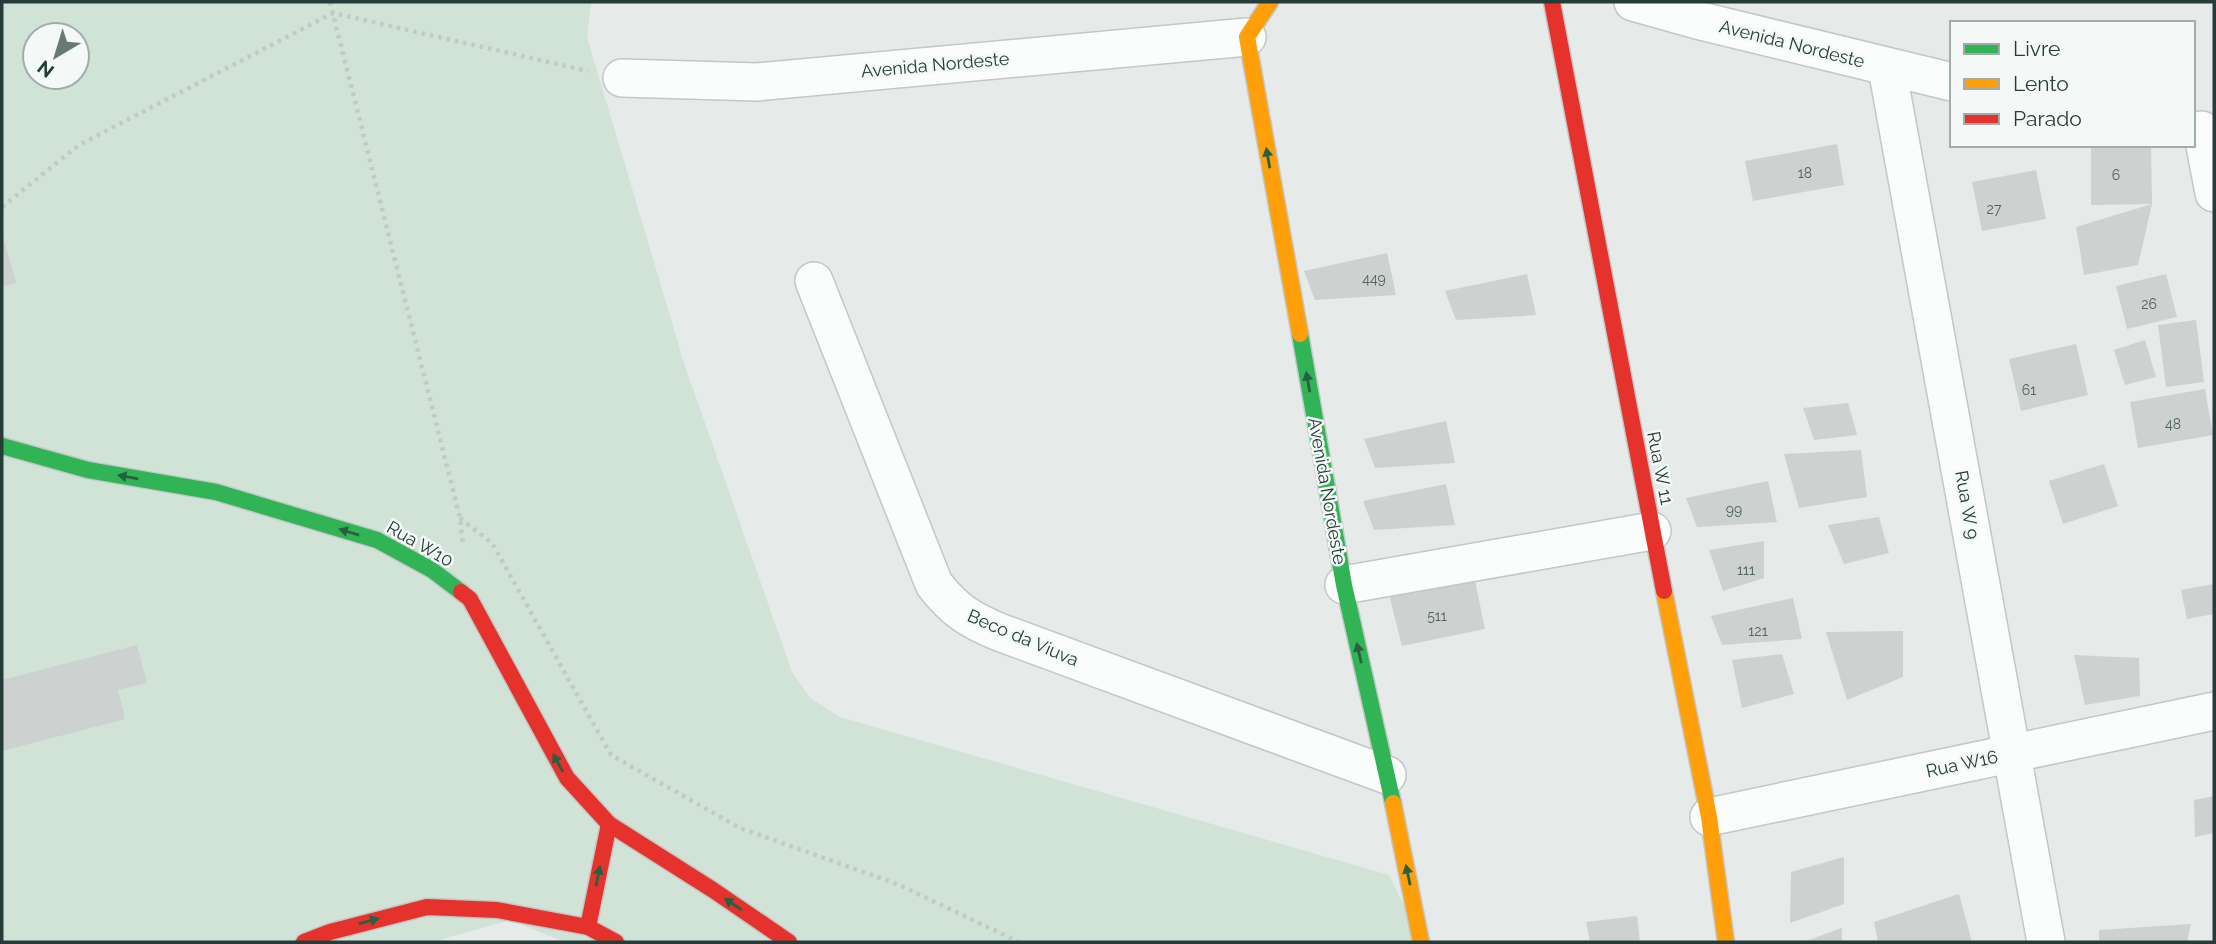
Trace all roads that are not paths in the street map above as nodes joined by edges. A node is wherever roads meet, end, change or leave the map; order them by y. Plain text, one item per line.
1 (1270, 2) edge
2 (1552, 2) edge
3 (1633, 2) edge
4 (1247, 37) junction
5 (1888, 68) junction
6 (622, 78) road end
7 (1950, 82) edge
8 (2203, 131) edge
9 (2214, 193) edge
10 (814, 281) dead end
11 (2, 446) edge
12 (1652, 531) junction
13 (1344, 585) junction
14 (2214, 711) edge
15 (2013, 754) junction
16 (1387, 775) junction
17 (1709, 817) junction
18 (609, 824) junction
19 (588, 927) junction
20 (304, 942) edge
21 (616, 942) edge
22 (789, 942) edge
23 (1422, 942) edge
24 (1726, 942) edge
25 (2046, 942) edge

1 - 4 street
2 - 12 street, Rua W 11
3 - 5 street, Avenida Nordeste
4 - 6 street, Avenida Nordeste
13 -> 4 street, Avenida Nordeste
5 - 7 street, Avenida Nordeste
5 - 15 street, Rua W 9
8 - 9 street
10 - 16 street, Beco da Viuva
18 -> 11 street, Rua W10
12 - 13 street
12 - 17 street, Rua W 11
16 -> 13 street, Avenida Nordeste
14 - 15 street, Rua W16
15 - 17 street, Rua W16
15 - 25 street, Rua W 9
23 -> 16 street, Avenida Nordeste
17 - 24 street, Rua W 11
19 -> 18 street
22 -> 18 street, Rua W10
20 -> 19 street
19 - 21 street

